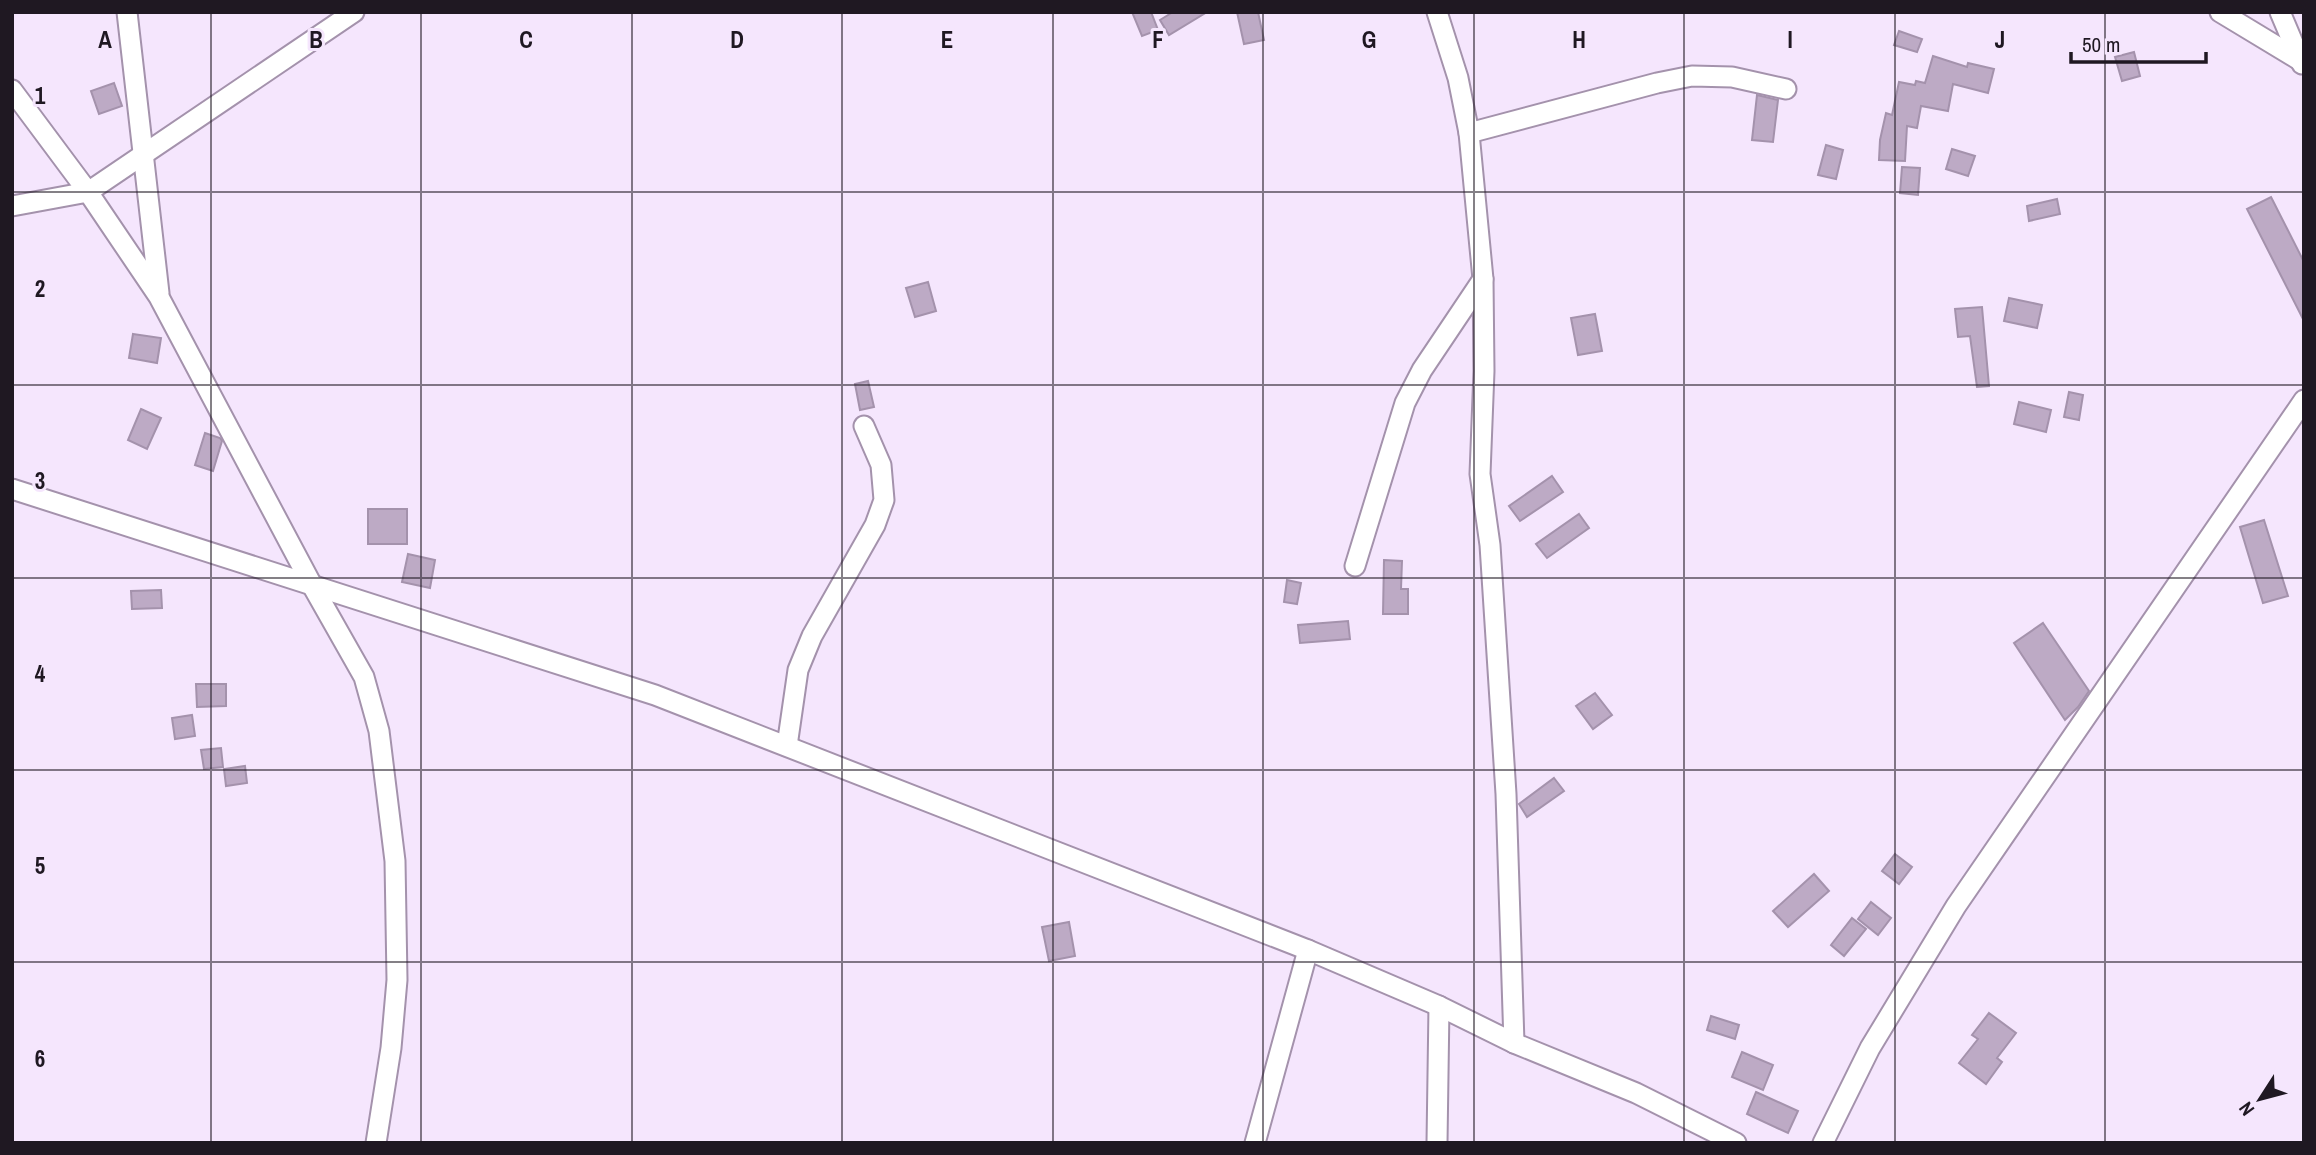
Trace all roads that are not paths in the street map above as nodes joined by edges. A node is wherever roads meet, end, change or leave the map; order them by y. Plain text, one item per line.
1 (127, 12) edge
2 (354, 12) edge
3 (1437, 12) edge
4 (2220, 12) edge
5 (2280, 12) edge
6 (2302, 65) edge
7 (1786, 89) dead end
8 (12, 90) edge
9 (1469, 133) junction
10 (143, 157) junction
11 (88, 192) junction
12 (12, 206) edge
13 (1483, 279) junction
14 (159, 297) junction
15 (2304, 400) edge
16 (864, 426) dead end
17 (12, 489) edge
18 (1356, 566) dead end
19 (313, 587) junction
20 (786, 747) junction
21 (1308, 950) junction
22 (1439, 1006) junction
23 (1514, 1044) junction
24 (376, 1143) edge
25 (1255, 1143) edge
26 (1437, 1143) edge
27 (1736, 1143) edge
28 (1823, 1143) edge

1 - 10 street
2 - 10 street
3 - 9 street
4 - 6 street
5 - 6 street
7 - 9 street
8 - 11 street
9 - 13 street
10 - 11 street
10 - 14 street
11 - 12 street
11 - 14 street
13 - 18 street
13 - 23 street
14 - 19 street
15 - 28 street
16 - 20 street
17 - 19 street
19 - 20 street
19 - 24 street
20 - 21 street
21 - 22 street
21 - 25 street
22 - 23 street
22 - 26 street
23 - 27 street

